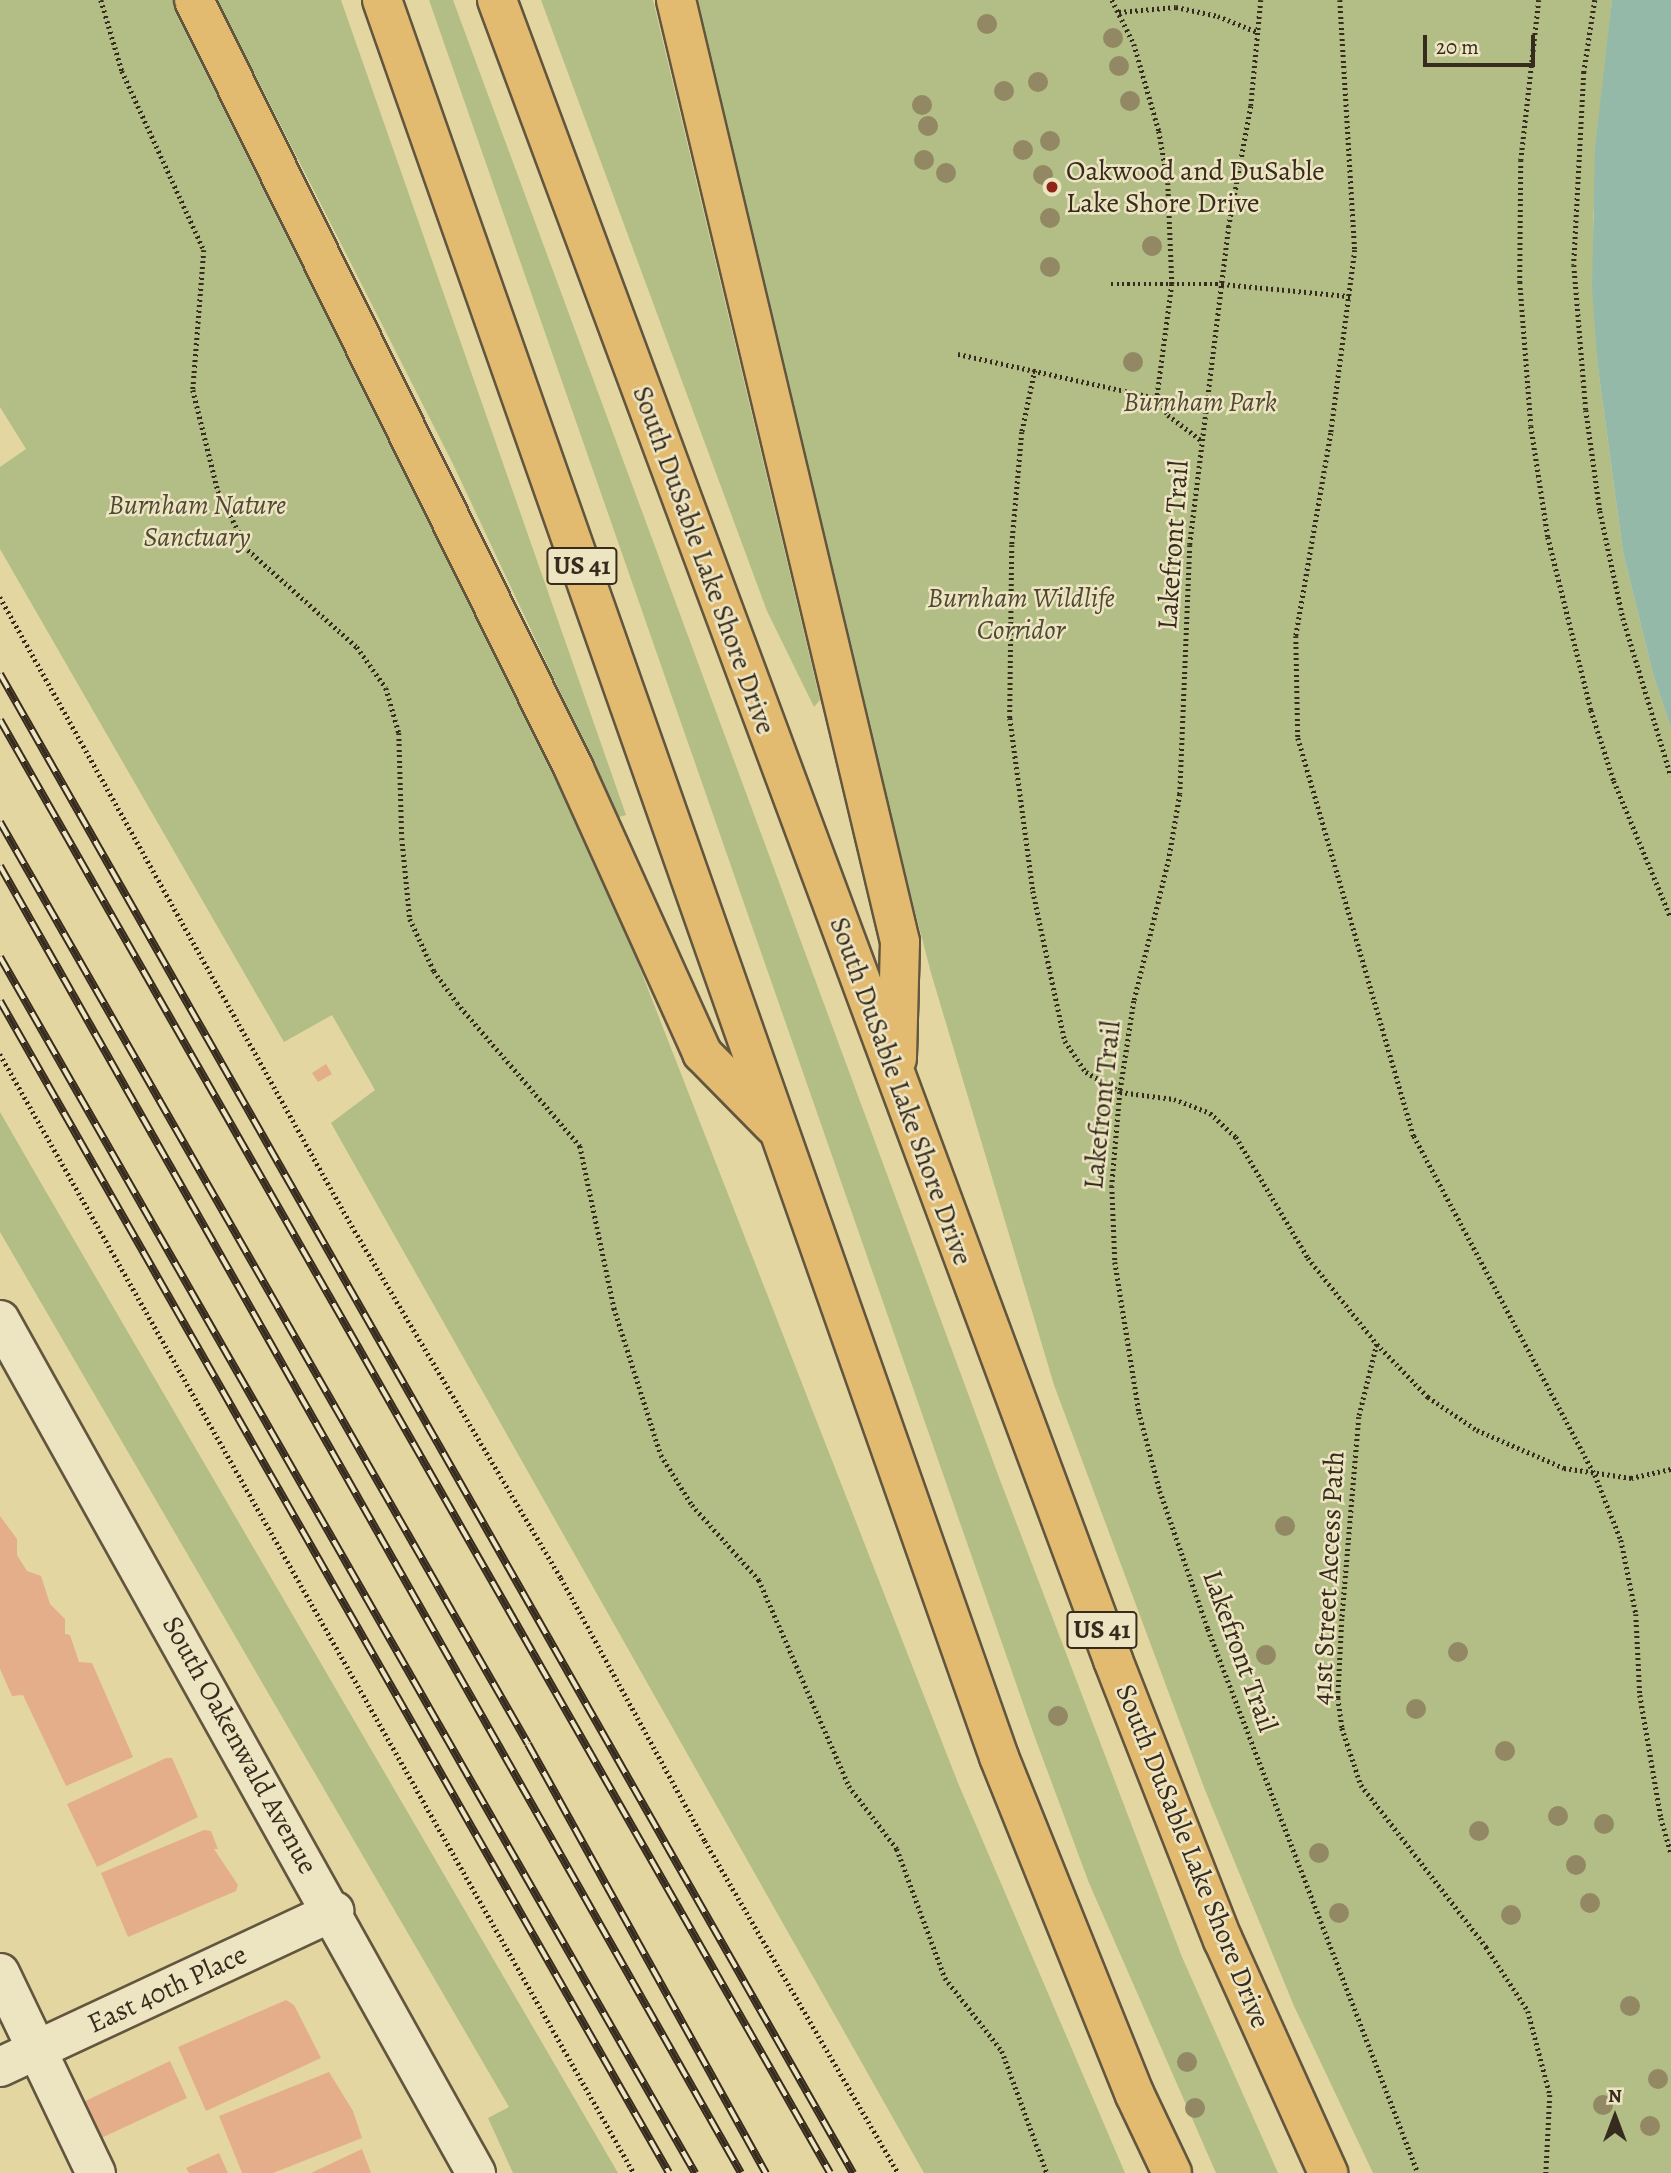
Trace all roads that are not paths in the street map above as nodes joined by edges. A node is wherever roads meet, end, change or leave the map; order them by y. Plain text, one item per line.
1 (194, 0) edge
2 (382, 0) edge
3 (497, 0) edge
4 (676, 0) edge
5 (896, 1078) junction
6 (781, 1133) junction
7 (0, 1320) edge
8 (334, 1911) junction
9 (0, 1973) edge
10 (38, 2049) junction
11 (0, 2067) edge
12 (96, 2173) edge
13 (476, 2173) edge
14 (1172, 2173) edge
15 (1328, 2173) edge

1 - 6 highway
2 - 6 highway, US 41
3 - 5 highway, South DuSable Lake Shore Drive / US 41
4 - 5 highway
5 - 15 highway, South DuSable Lake Shore Drive / US 41
6 - 14 highway, US 41
7 - 8 street, South Oakenwald Avenue
8 - 10 street, East 40th Place
8 - 13 street, South Oakenwald Avenue
9 - 10 street
10 - 11 street, East 40th Place
10 - 12 street

